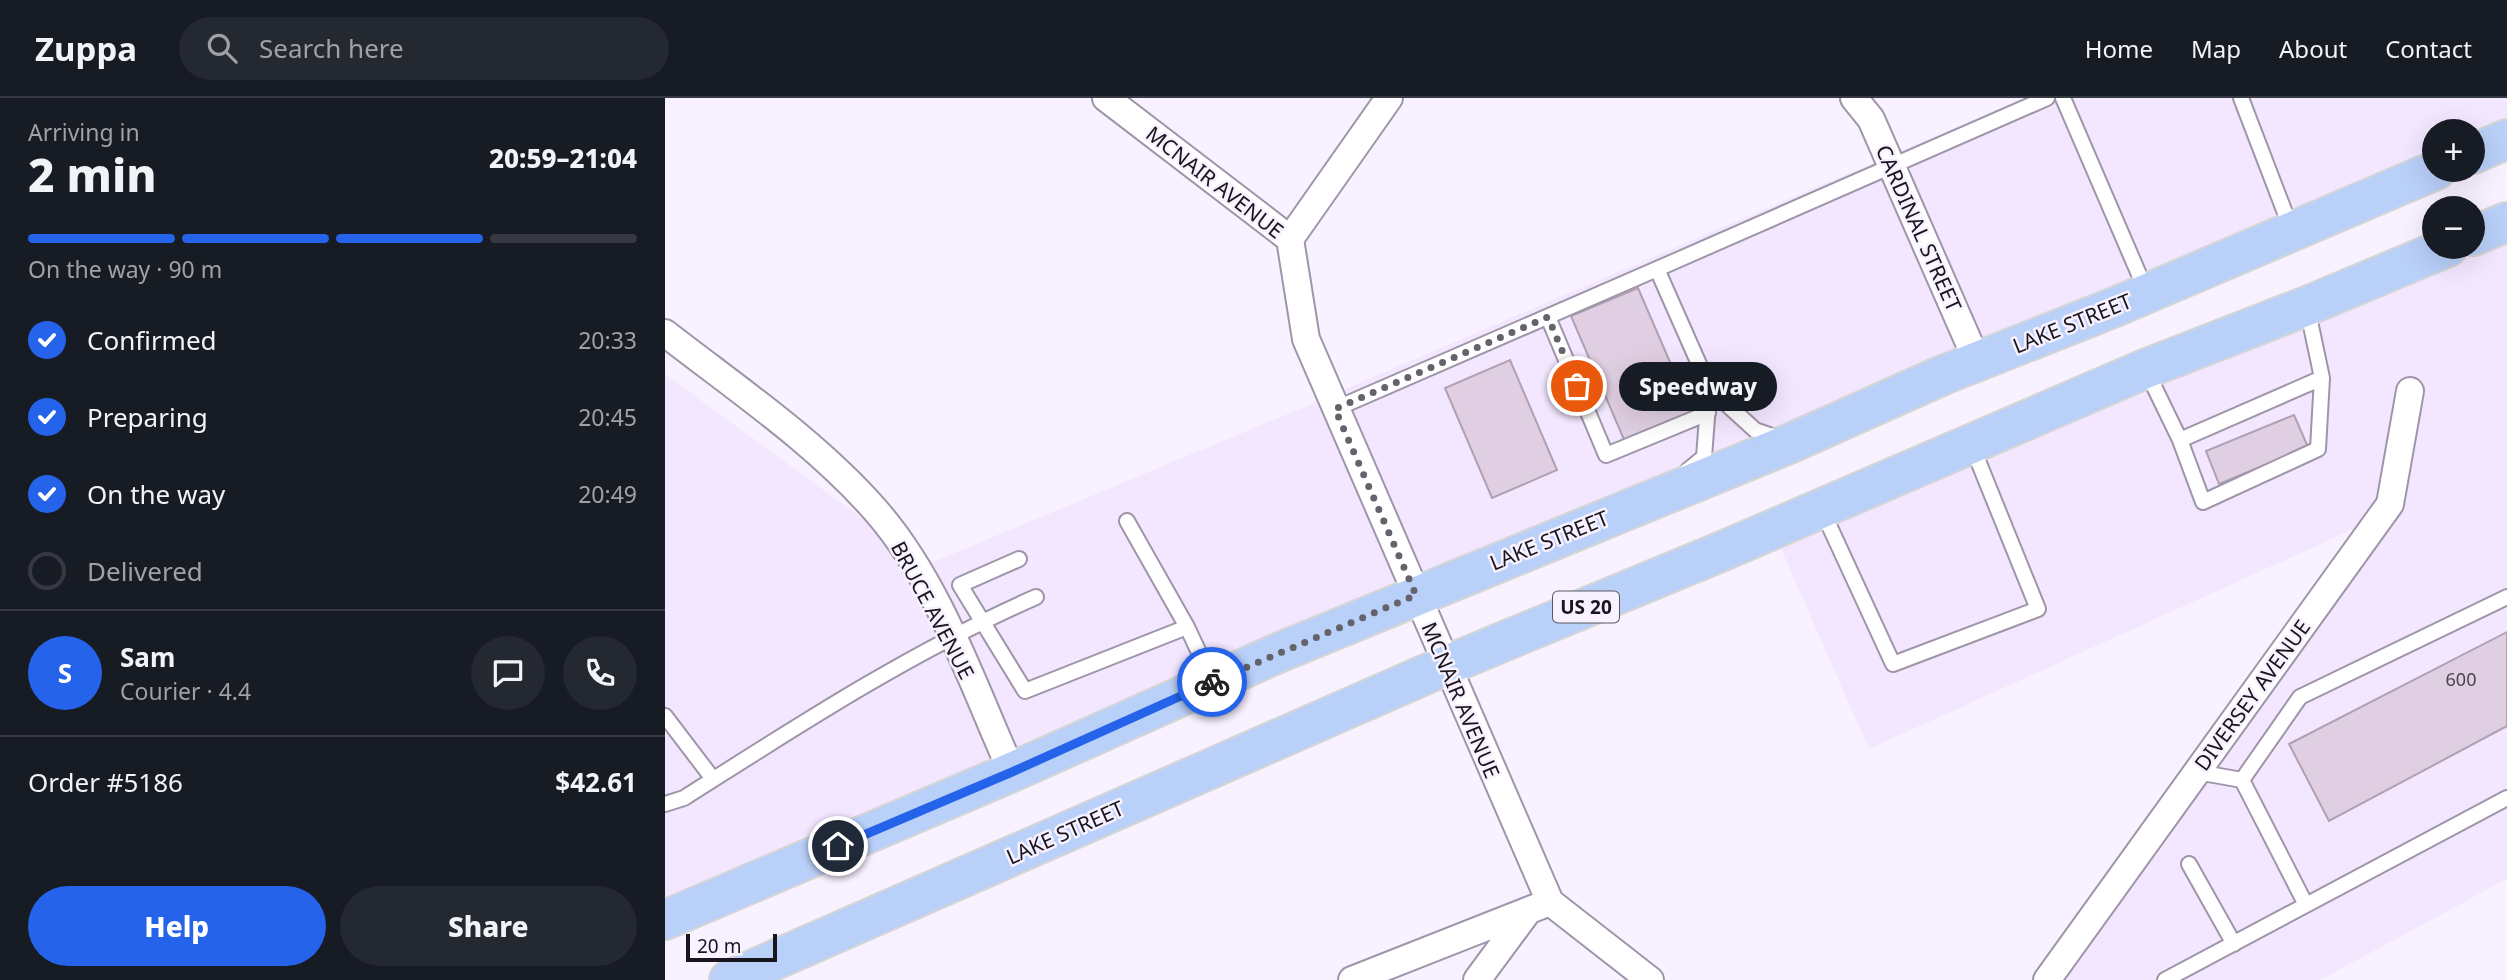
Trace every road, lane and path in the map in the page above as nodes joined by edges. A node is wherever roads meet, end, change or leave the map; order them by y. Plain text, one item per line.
1 (1106, 98) edge
2 (1389, 98) edge
3 (1854, 98) edge
4 (2047, 98) edge
5 (2063, 98) edge
6 (2241, 98) edge
7 (2507, 139) edge
8 (2485, 149) edge
9 (1892, 167) junction
10 (2422, 176) edge
11 (2507, 222) edge
12 (2485, 231) edge
13 (2292, 232) junction
14 (1290, 239) junction
15 (2422, 258) edge
16 (1657, 269) junction
17 (2147, 293) junction
18 (2307, 306) junction
19 (1548, 317) junction
20 (665, 333) edge
21 (1977, 361) junction
22 (2145, 369) junction
23 (2322, 378) junction
24 (1710, 389) junction
25 (2410, 391) dead end
26 (1335, 409) junction
27 (1707, 413) junction
28 (2180, 440) junction
29 (1791, 443) junction
30 (1972, 445) junction
31 (1662, 494) junction
32 (1821, 508) junction
33 (1127, 521) dead end
34 (1019, 559) dead end
35 (1416, 595) junction
36 (1036, 597) dead end
37 (2507, 597) edge
38 (982, 621) junction
39 (1187, 627) junction
40 (950, 636) junction
41 (1447, 665) junction
42 (1213, 682) junction
43 (665, 716) edge
44 (1012, 772) junction
45 (2197, 772) junction
46 (713, 779) junction
47 (2242, 780) junction
48 (2507, 798) edge
49 (665, 804) edge
50 (2189, 864) dead end
51 (2306, 905) junction
52 (1539, 907) junction
53 (665, 920) edge
54 (2234, 944) junction
55 (729, 980) edge
56 (1352, 980) edge
57 (1477, 980) edge
58 (1650, 980) edge
59 (2047, 980) edge
60 (2165, 980) edge

1 - 14 street, MCNAIR AVENUE
2 - 14 street
3 - 9 street, CARDINAL STREET
4 - 9 lane
5 - 17 lane
6 - 13 lane
7 - 8 main road
9 - 16 lane
9 - 21 street, CARDINAL STREET
10 - 13 main road, LAKE STREET
11 - 12 main road
13 - 17 main road, LAKE STREET
14 - 26 street, MCNAIR AVENUE
15 - 18 main road, LAKE STREET / US 20
16 - 19 lane
16 - 24 lane
17 - 21 main road, LAKE STREET
18 - 22 main road, LAKE STREET / US 20
18 - 23 lane
19 - 26 lane
19 - 27 lane
20 - 40 street, BRUCE AVENUE
21 - 29 main road, LAKE STREET
22 - 28 lane
22 - 30 main road, LAKE STREET / US 20
23 - 28 lane
23 - 28 lane
24 - 27 lane
24 - 29 lane
25 - 45 street, DIVERSEY AVENUE
26 - 35 street, MCNAIR AVENUE
27 - 31 lane
29 - 31 main road, LAKE STREET
30 - 32 main road, LAKE STREET / US 20
30 - 32 lane
31 - 35 main road, LAKE STREET
32 - 41 main road, LAKE STREET / US 20
33 - 39 lane
34 - 38 lane
35 - 41 street, MCNAIR AVENUE
35 - 42 main road, LAKE STREET
36 - 38 lane
37 - 47 lane
38 - 39 lane
38 - 40 lane
39 - 42 lane
40 - 44 street, BRUCE AVENUE
40 - 46 lane
41 - 52 street, MCNAIR AVENUE
41 - 55 main road, LAKE STREET / US 20
42 - 44 main road, LAKE STREET
43 - 46 lane
44 - 53 main road, LAKE STREET
45 - 47 lane
45 - 59 street, DIVERSEY AVENUE
46 - 49 lane
47 - 51 lane
48 - 51 lane
50 - 54 lane
51 - 54 lane
52 - 56 street
52 - 57 street
52 - 58 street
54 - 60 lane

